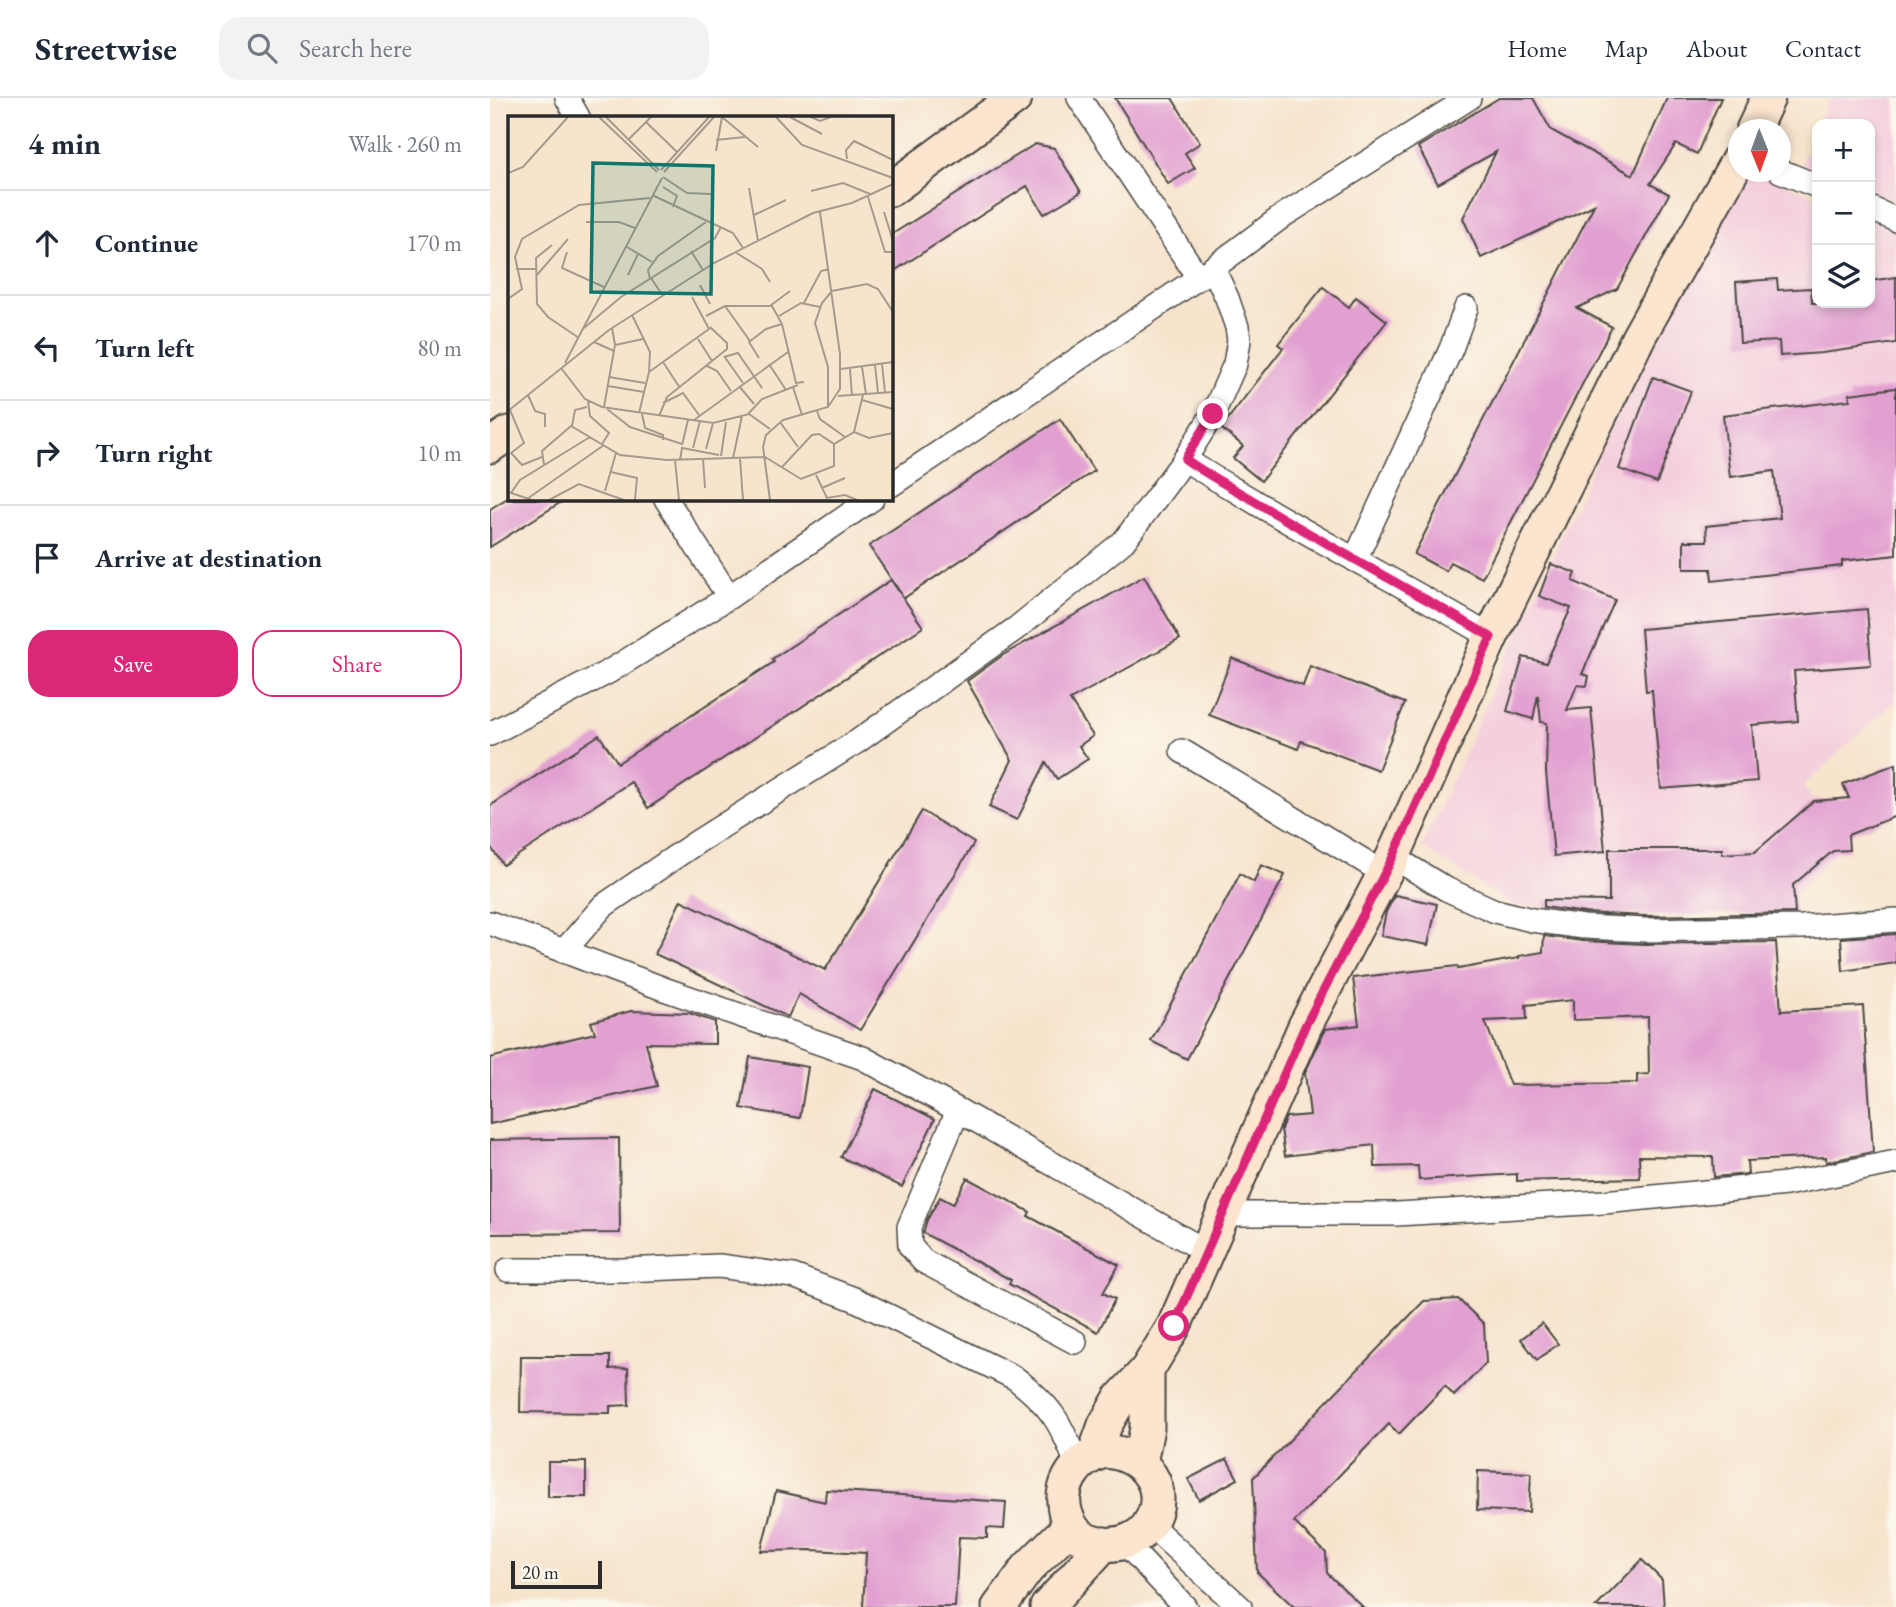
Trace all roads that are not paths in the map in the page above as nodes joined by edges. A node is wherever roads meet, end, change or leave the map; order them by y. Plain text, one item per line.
1 (567, 98) edge
2 (1016, 98) edge
3 (1079, 98) edge
4 (1469, 98) edge
5 (1768, 98) edge
6 (577, 116) edge
7 (1758, 119) edge
8 (1791, 175) edge
9 (1728, 178) edge
10 (1812, 184) edge
11 (892, 188) edge
12 (1875, 210) edge
13 (1896, 220) edge
14 (1205, 272) junction
15 (1466, 308) dead end
16 (508, 434) edge
17 (490, 446) edge
18 (1185, 459) junction
19 (892, 484) edge
20 (667, 500) edge
21 (871, 500) edge
22 (1355, 560) junction
23 (729, 597) junction
24 (1491, 637) junction
25 (490, 734) edge
26 (1182, 751) dead end
27 (1388, 865) junction
28 (1896, 920) edge
29 (490, 923) edge
30 (564, 951) junction
31 (958, 1110) junction
32 (1896, 1162) edge
33 (1223, 1214) junction
34 (1207, 1252) junction
35 (508, 1270) dead end
36 (1074, 1342) dead end
37 (1147, 1370) junction
38 (1086, 1459) junction
39 (1140, 1463) junction
40 (1070, 1527) junction
41 (1126, 1537) junction
42 (999, 1607) edge
43 (1047, 1607) edge
44 (1185, 1607) edge
45 (1240, 1607) edge

1 - 6 street
2 - 11 street
3 - 14 street
4 - 14 street
5 - 7 street
8 - 10 street
9 - 24 street
12 - 13 street
14 - 18 street
14 - 19 street
15 - 22 street
16 - 17 street
18 - 22 street
18 - 30 street
20 - 23 street
21 - 23 street
22 - 24 street
23 - 25 street
24 - 27 street
26 - 27 street
27 - 28 street
27 - 33 street
29 - 30 street
30 - 31 street
31 - 34 street
31 - 36 street
32 - 33 street
33 - 34 street
34 - 37 street
35 - 38 street
37 - 38 street
37 - 39 street
38 - 39 street
38 - 40 street
39 - 41 street
40 - 41 street
40 - 42 street
41 - 43 street
41 - 44 street
41 - 45 street

